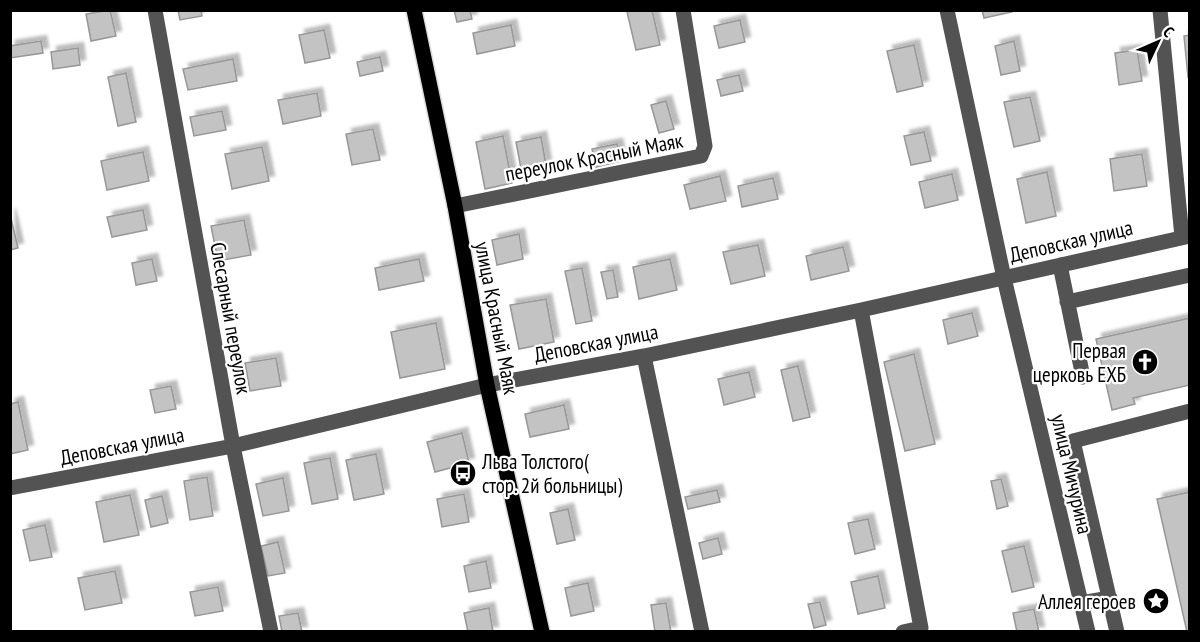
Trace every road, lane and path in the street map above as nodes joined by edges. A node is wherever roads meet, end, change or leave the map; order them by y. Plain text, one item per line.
1 (155, 10) edge
2 (414, 10) edge
3 (683, 10) edge
4 (947, 10) edge
5 (1160, 10) edge
6 (454, 206) junction
7 (1186, 236) edge
8 (1060, 265) junction
9 (1190, 275) edge
10 (1004, 278) junction
11 (1067, 302) junction
12 (861, 310) junction
13 (644, 356) junction
14 (1083, 377) dead end
15 (487, 385) junction
16 (1190, 411) edge
17 (233, 446) junction
18 (10, 488) edge
19 (1110, 598) junction
20 (1081, 603) junction
21 (271, 632) edge
22 (542, 632) edge
23 (702, 632) edge
24 (903, 632) edge
25 (1088, 632) edge
26 (1117, 632) edge

1 - 17 street, Слесарный переулок
2 - 6 main road, улица Красный Маяк
3 - 6 street, переулок Красный Маяк
4 - 10 street, улица Мичурина
5 - 7 street
6 - 15 main road, улица Красный Маяк
7 - 8 street, Деповская улица
8 - 10 street, Деповская улица
8 - 11 street
9 - 11 street
10 - 12 street, Деповская улица
10 - 20 street, улица Мичурина
11 - 14 street
12 - 13 street, Деповская улица
12 - 24 street
13 - 15 street, Деповская улица
13 - 23 street
15 - 17 street, Деповская улица
15 - 22 main road, улица Красный Маяк
16 - 19 street
17 - 18 street, Деповская улица
17 - 21 street, Слесарный переулок
19 - 20 street
19 - 26 street
20 - 25 street, улица Мичурина

